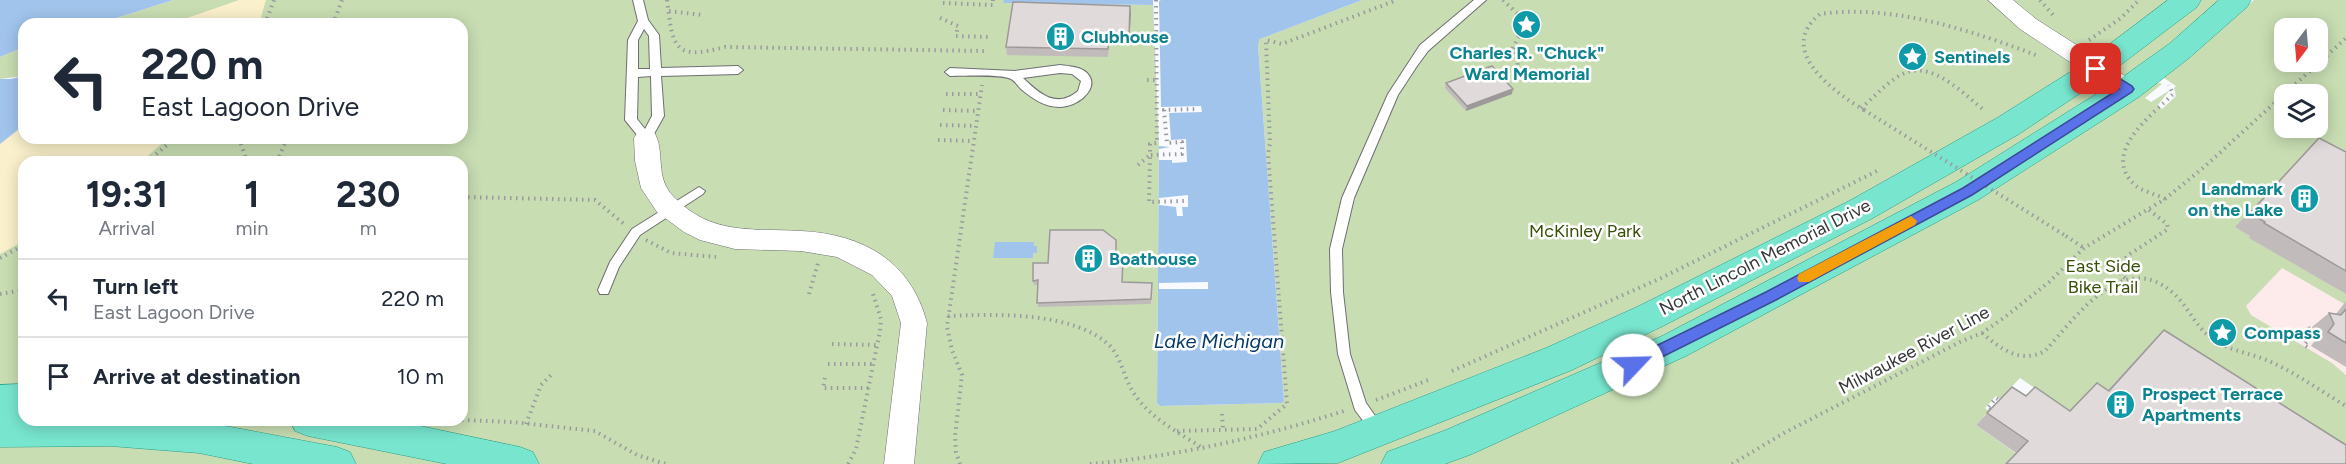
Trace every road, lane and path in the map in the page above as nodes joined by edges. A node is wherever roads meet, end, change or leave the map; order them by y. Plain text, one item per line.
1 (274, 0) edge
2 (342, 0) edge
3 (638, 0) edge
4 (667, 0) edge
5 (993, 0) edge
6 (1156, 0) edge
7 (1397, 0) edge
8 (1481, 0) edge
9 (1503, 0) edge
10 (1999, 0) edge
11 (2139, 0) edge
12 (2187, 0) edge
13 (2237, 0) edge
14 (943, 3) dead end
15 (1835, 6) dead end
16 (669, 11) junction
17 (702, 15) dead end
18 (1936, 16) dead end
19 (267, 18) edge
20 (335, 18) edge
21 (940, 18) dead end
22 (643, 21) junction
23 (988, 37) dead end
24 (2346, 38) edge
25 (987, 51) dead end
26 (2092, 55) junction
27 (2039, 56) dead end
28 (738, 70) dead end
29 (951, 72) dead end
30 (632, 73) junction
31 (656, 73) junction
32 (1013, 75) junction
33 (1147, 80) dead end
34 (1157, 80) junction
35 (1504, 80) edge
36 (983, 81) dead end
37 (2169, 85) dead end
38 (2128, 89) junction
39 (946, 94) dead end
40 (981, 94) junction
41 (1995, 106) dead end
42 (1198, 109) dead end
43 (1863, 109) junction
44 (943, 110) dead end
45 (978, 111) junction
46 (1985, 111) junction
47 (1976, 116) dead end
48 (940, 125) dead end
49 (976, 126) junction
50 (646, 138) junction
51 (938, 140) dead end
52 (973, 141) junction
53 (1929, 143) dead end
54 (168, 144) edge
55 (1919, 148) dead end
56 (1150, 155) junction
57 (155, 156) edge
58 (1138, 165) dead end
59 (1889, 165) dead end
60 (699, 191) dead end
61 (468, 197) edge
62 (2165, 199) junction
63 (1185, 201) dead end
64 (672, 210) junction
65 (2149, 210) junction
66 (624, 224) dead end
67 (646, 240) dead end
68 (18, 248) edge
69 (2084, 248) junction
70 (726, 257) dead end
71 (0, 258) edge
72 (809, 258) dead end
73 (2126, 278) junction
74 (871, 289) dead end
75 (604, 290) dead end
76 (18, 291) edge
77 (0, 294) edge
78 (809, 294) dead end
79 (948, 316) junction
80 (2308, 327) dead end
81 (1982, 333) junction
82 (832, 344) dead end
83 (878, 345) junction
84 (2309, 348) dead end
85 (828, 364) dead end
86 (874, 364) junction
87 (553, 373) dead end
88 (1443, 375) dead end
89 (825, 378) dead end
90 (1433, 379) dead end
91 (869, 388) junction
92 (18, 400) edge
93 (1999, 400) edge
94 (0, 401) edge
95 (2346, 406) edge
96 (1990, 410) edge
97 (1222, 414) dead end
98 (1369, 418) junction
99 (468, 420) edge
100 (526, 424) junction
101 (339, 426) edge
102 (1177, 430) junction
103 (1223, 430) junction
104 (0, 431) edge
105 (1204, 449) junction
106 (337, 464) edge
107 (520, 464) edge
108 (666, 464) edge
109 (848, 464) edge
110 (898, 464) edge
111 (960, 464) edge
112 (1090, 464) edge
113 (1277, 464) edge
114 (1401, 464) edge
115 (1732, 464) edge

1 - 19 path
2 - 20 path
3 - 22 lane
4 - 16 path
5 - 14 path
6 - 34 path
7 - 103 path
8 - 98 lane
9 - 35 path
10 - 26 street
11 - 26 path
12 - 26 main road, North Lincoln Memorial Drive
13 - 38 main road, North Lincoln Memorial Drive
15 - 43 path
16 - 17 path
16 - 25 path
18 - 27 path
21 - 23 path
22 - 30 lane
22 - 31 lane
24 - 62 path, Milwaukee River Line
26 - 38 street
26 - 98 main road, North Lincoln Memorial Drive
28 - 31 lane
29 - 32 lane
30 - 31 lane
30 - 50 lane
31 - 50 lane
32 - 32 lane
33 - 34 path
34 - 56 path
36 - 40 path
37 - 62 path
38 - 114 main road, North Lincoln Memorial Drive
39 - 40 path
40 - 45 path
41 - 46 path
42 - 56 path
43 - 46 path
43 - 69 path, bridge
44 - 45 path
45 - 49 path
46 - 47 path
48 - 49 path
49 - 52 path
50 - 64 street
51 - 52 path
52 - 79 path
53 - 55 path
54 - 57 path
56 - 58 path
56 - 63 path
59 - 88 path
60 - 64 lane
61 - 66 path
62 - 65 path, Milwaukee River Line
64 - 75 lane
64 - 110 street
65 - 69 path, Milwaukee River Line
65 - 73 path
67 - 70 path
68 - 71 path
69 - 81 path, Milwaukee River Line
72 - 78 path
73 - 81 path
73 - 95 path
74 - 83 path
76 - 77 path
79 - 102 path
79 - 111 path
80 - 84 path
81 - 115 path, Milwaukee River Line
82 - 83 path
83 - 86 path
85 - 86 path
86 - 91 path
87 - 100 path
89 - 91 path
90 - 98 path
91 - 109 path
92 - 94 main road
93 - 96 path
97 - 103 path
98 - 105 path
98 - 113 main road, North Lincoln Memorial Drive
99 - 100 path
100 - 108 path
101 - 107 main road
102 - 103 path
102 - 105 path
104 - 106 main road
105 - 112 path

